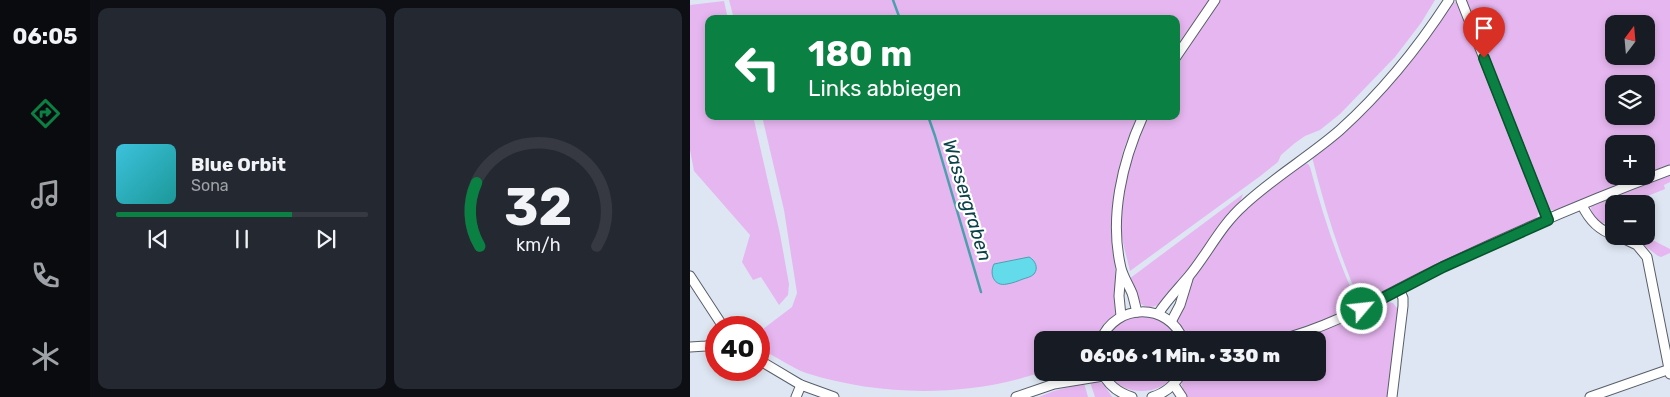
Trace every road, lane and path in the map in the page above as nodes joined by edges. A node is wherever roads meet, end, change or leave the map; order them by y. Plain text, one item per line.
1 (1215, 0) edge
2 (1448, 0) edge
3 (1461, 0) edge
4 (1180, 51) edge
5 (1141, 120) edge
6 (1670, 170) edge
7 (1582, 205) junction
8 (1548, 220) junction
9 (1605, 231) edge
10 (1637, 245) edge
11 (1121, 268) junction
12 (690, 276) edge
13 (1189, 276) junction
14 (1399, 289) junction
15 (1137, 312) junction
16 (1158, 314) junction
17 (716, 316) edge
18 (1121, 316) junction
19 (1171, 322) junction
20 (1106, 331) edge
21 (1178, 331) edge
22 (1310, 331) edge
23 (690, 346) edge
24 (705, 346) edge
25 (770, 367) edge
26 (1670, 371) edge
27 (1058, 381) edge
28 (1076, 381) edge
29 (1108, 381) edge
30 (1176, 381) edge
31 (1054, 384) junction
32 (801, 385) junction
33 (1174, 385) junction
34 (1121, 395) edge
35 (1159, 396) edge
36 (796, 397) edge
37 (834, 397) edge
38 (1017, 397) edge
39 (1132, 397) edge
40 (1182, 397) edge
41 (1392, 397) edge
42 (1590, 397) edge

1 - 4 street
2 - 13 street
3 - 8 street
5 - 11 street
6 - 7 street
7 - 8 street
7 - 9 street
8 - 14 street
10 - 26 street
11 - 15 street
11 - 18 street
12 - 17 street
13 - 16 street
13 - 19 street
14 - 22 street
14 - 41 street
15 - 16 street
15 - 18 street
16 - 19 street
18 - 20 street
19 - 21 street
23 - 24 street
25 - 32 street
26 - 42 street
27 - 31 street
28 - 31 street
29 - 34 street
30 - 33 street
31 - 38 street
32 - 36 street
32 - 37 street
33 - 35 street
33 - 40 street
34 - 39 street

